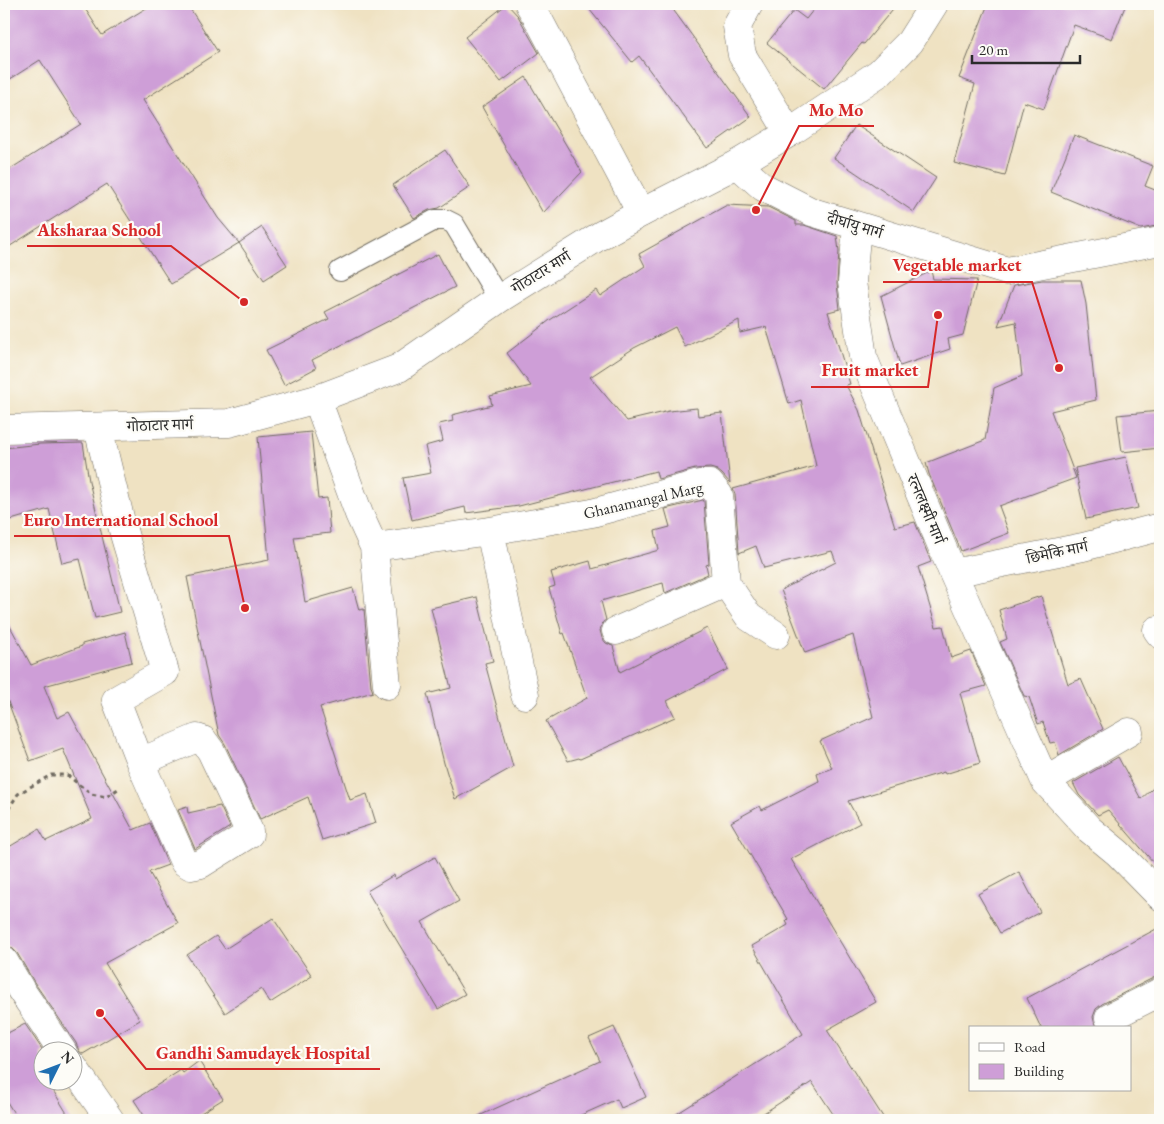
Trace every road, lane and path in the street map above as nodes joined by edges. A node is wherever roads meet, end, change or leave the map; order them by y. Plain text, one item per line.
1 (529, 4) edge
2 (749, 4) edge
3 (934, 4) edge
4 (789, 133) junction
5 (737, 164) junction
6 (641, 212) junction
7 (857, 226) junction
8 (1160, 241) edge
9 (340, 271) dead end
10 (499, 299) junction
11 (317, 400) junction
12 (98, 428) junction
13 (4, 429) edge
14 (1160, 527) edge
15 (490, 531) junction
16 (374, 548) junction
17 (953, 573) junction
18 (726, 583) junction
19 (616, 631) dead end
20 (776, 635) dead end
21 (387, 685) dead end
22 (525, 695) dead end
23 (1129, 732) dead end
24 (140, 762) junction
25 (1045, 781) junction
26 (4, 816) edge
27 (1160, 896) edge
28 (4, 962) edge
29 (1160, 992) edge
30 (1109, 1018) dead end
31 (56, 1042) edge
32 (82, 1079) edge
33 (110, 1120) edge

1 - 6 street
2 - 4 street
3 - 4 street, गोठाटार मार्ग
4 - 5 street, गोठाटार मार्ग
5 - 6 street, गोठाटार मार्ग
5 - 7 street, दीर्घायु मार्ग
6 - 10 street, गोठाटार मार्ग
7 - 8 street, दीर्घायु मार्ग
7 - 17 street, रत्नलक्ष्मी मार्ग
9 - 10 lane
10 - 11 street, गोठाटार मार्ग
11 - 12 street, गोठाटार मार्ग
11 - 16 street
12 - 13 street, गोठाटार मार्ग
12 - 24 street
14 - 17 street, छिमेकि मार्ग
15 - 16 street, Ghanamangal Marg
15 - 18 street, Ghanamangal Marg
15 - 22 street
16 - 21 street
17 - 25 street, रत्नलक्ष्मी मार्ग
18 - 19 street
18 - 20 street
23 - 25 street
24 - 24 street
24 - 26 path
25 - 27 street, रत्नलक्ष्मी मार्ग
28 - 31 street
29 - 30 street
32 - 33 street

